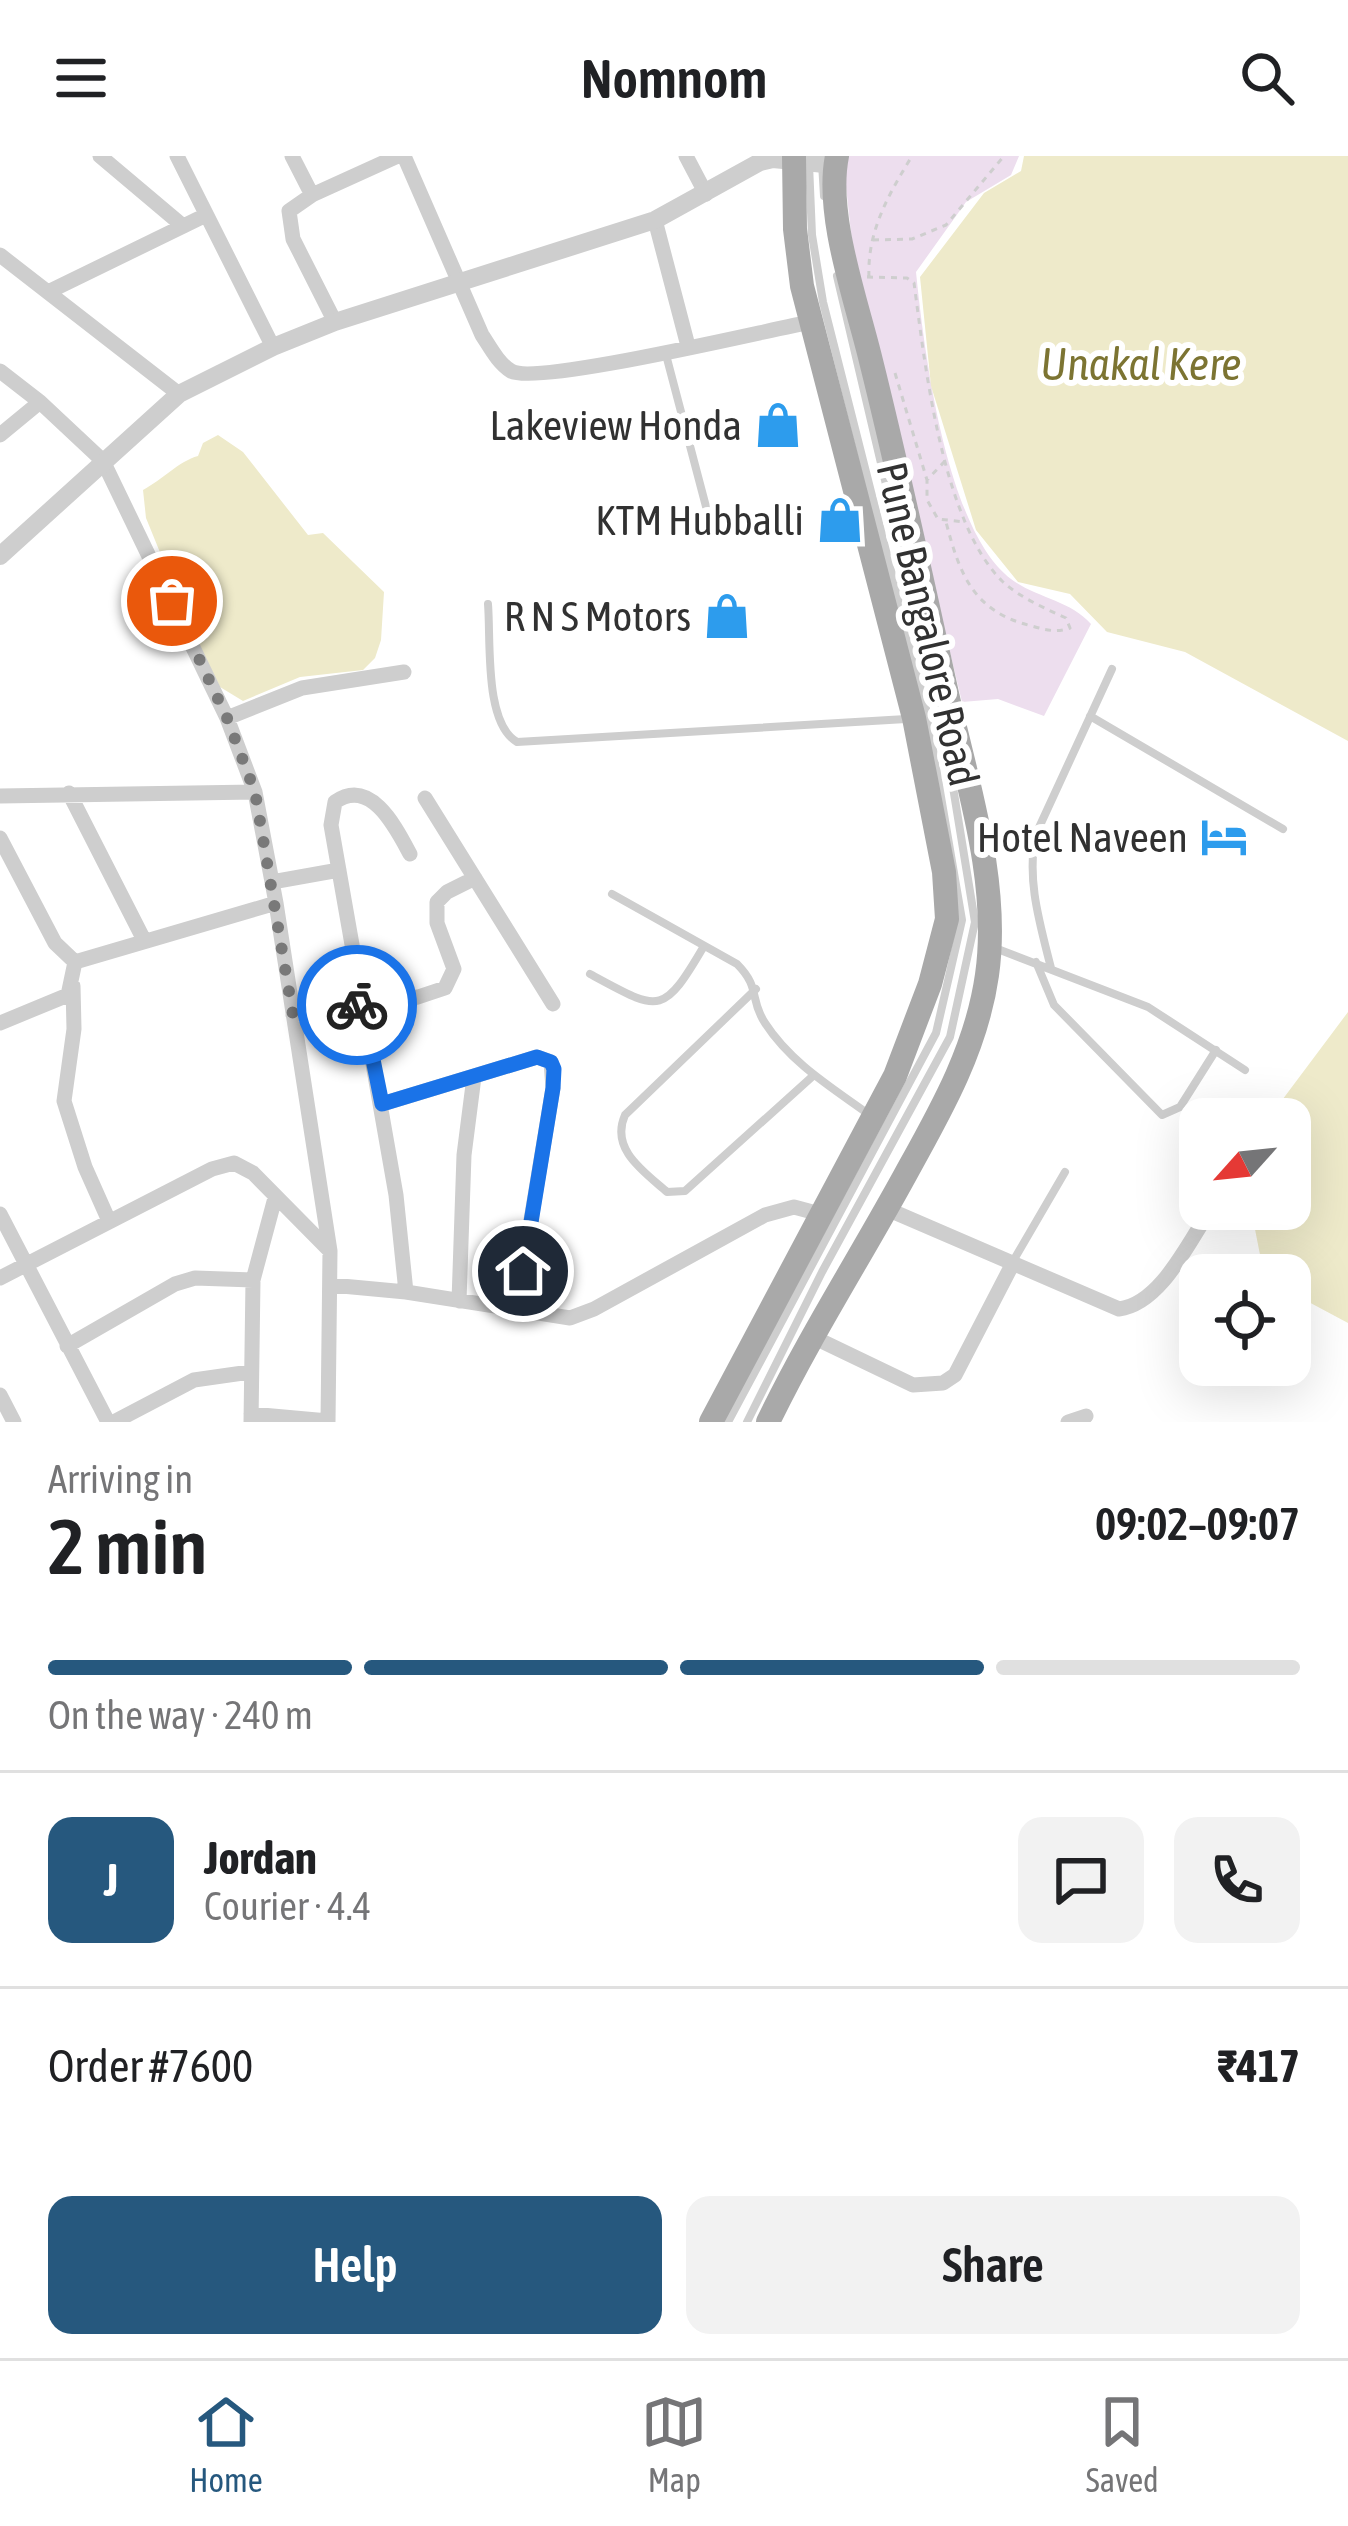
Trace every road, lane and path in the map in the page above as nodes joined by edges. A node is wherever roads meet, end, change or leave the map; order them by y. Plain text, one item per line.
1 (100, 156) edge
2 (177, 156) edge
3 (292, 156) edge
4 (401, 156) edge
5 (686, 156) edge
6 (912, 156) edge
7 (1004, 156) edge
8 (815, 160) edge
9 (706, 194) junction
10 (312, 195) junction
11 (206, 215) junction
12 (655, 220) junction
13 (183, 226) junction
14 (872, 240) junction
15 (0, 255) edge
16 (865, 283) junction
17 (462, 284) junction
18 (48, 292) junction
19 (335, 322) junction
20 (811, 322) junction
21 (688, 346) junction
22 (273, 347) junction
23 (665, 351) junction
24 (894, 369) dead end
25 (0, 371) edge
26 (179, 394) junction
27 (40, 402) junction
28 (0, 435) edge
29 (103, 461) junction
30 (945, 461) junction
31 (927, 480) junction
32 (709, 518) dead end
33 (967, 521) junction
34 (946, 522) junction
35 (0, 556) edge
36 (488, 604) dead end
37 (1112, 670) dead end
38 (404, 672) dead end
39 (1090, 716) junction
40 (227, 718) junction
41 (914, 718) junction
42 (255, 792) junction
43 (69, 794) junction
44 (0, 796) edge
45 (425, 798) dead end
46 (1283, 829) dead end
47 (0, 838) edge
48 (410, 854) dead end
49 (339, 870) junction
50 (475, 878) junction
51 (272, 882) junction
52 (612, 894) dead end
53 (276, 903) junction
54 (144, 940) junction
55 (704, 946) junction
56 (988, 946) junction
57 (75, 962) junction
58 (1036, 962) junction
59 (1051, 968) junction
60 (590, 974) dead end
61 (73, 986) junction
62 (755, 989) junction
63 (554, 1004) dead end
64 (362, 1005) junction
65 (293, 1015) junction
66 (0, 1023) edge
67 (1216, 1050) junction
68 (1245, 1070) dead end
69 (814, 1075) junction
70 (474, 1077) junction
71 (382, 1104) junction
72 (873, 1117) junction
73 (1065, 1172) dead end
74 (275, 1198) junction
75 (887, 1208) junction
76 (0, 1214) edge
77 (820, 1214) junction
78 (109, 1222) junction
79 (1197, 1230) edge
80 (330, 1251) junction
81 (23, 1263) junction
82 (1012, 1265) junction
83 (0, 1278) edge
84 (253, 1280) junction
85 (332, 1285) junction
86 (406, 1292) junction
87 (459, 1301) junction
88 (516, 1310) junction
89 (813, 1337) junction
90 (67, 1346) junction
91 (250, 1372) junction
92 (0, 1395) edge
93 (1086, 1416) dead end
94 (251, 1418) edge
95 (328, 1421) edge
96 (14, 1422) edge
97 (111, 1422) edge
98 (711, 1422) edge
99 (728, 1422) edge
100 (747, 1422) edge
101 (768, 1422) edge
102 (1068, 1422) edge

1 - 13 street
2 - 11 street
3 - 10 street
4 - 10 street
4 - 17 street
5 - 9 street
6 - 14 path
7 - 14 path
8 - 9 street
8 - 16 main road, Pune Bangalore Road
8 - 20 main road, Pune Bangalore Road
8 - 99 lane
8 - 100 lane
9 - 12 street
10 - 19 street
11 - 13 street
11 - 22 street
12 - 17 street
12 - 21 street
13 - 18 street
14 - 16 path
15 - 18 street
16 - 30 path
16 - 56 main road, Pune Bangalore Road
17 - 19 street
17 - 23 street
18 - 26 street
19 - 22 street
20 - 21 street
20 - 41 main road, Pune Bangalore Road
21 - 23 street
22 - 26 street
23 - 32 lane
24 - 31 path
25 - 27 street
26 - 29 street
27 - 28 street
27 - 29 street
29 - 35 street
29 - 40 street
30 - 31 path
30 - 33 path
31 - 34 path
33 - 34 path
33 - 34 path
36 - 41 lane
37 - 39 lane
38 - 40 street
39 - 46 lane
39 - 59 lane
40 - 42 street
41 - 72 main road, Pune Bangalore Road
42 - 43 street
42 - 51 street
43 - 44 street
43 - 54 street
45 - 50 street
47 - 57 street
48 - 49 street
49 - 51 street
49 - 64 street
50 - 63 street
50 - 64 street
51 - 53 street
52 - 55 lane
53 - 54 street
53 - 65 street
54 - 57 street
55 - 60 lane
55 - 62 lane
56 - 58 lane
56 - 75 main road, Pune Bangalore Road
57 - 61 street
58 - 59 lane
58 - 67 lane
59 - 67 lane
61 - 66 street
61 - 78 street
62 - 69 lane
62 - 69 lane
64 - 65 street
64 - 71 street
65 - 80 street
67 - 68 lane
69 - 72 lane
70 - 71 street
70 - 87 street
70 - 88 street
71 - 86 street
72 - 77 main road, Pune Bangalore Road
73 - 82 lane
74 - 78 street
74 - 80 street
74 - 84 street
75 - 82 street
75 - 89 main road, Pune Bangalore Road
76 - 81 street
77 - 88 street
77 - 98 main road, Pune Bangalore Road
78 - 81 street
79 - 82 street
80 - 85 street
81 - 83 street
81 - 90 street
82 - 89 street
84 - 90 street
84 - 91 street
85 - 86 street
85 - 95 street
86 - 87 street
87 - 88 street
89 - 101 main road, Pune Bangalore Road
90 - 97 street
91 - 94 street
91 - 97 street
92 - 96 street
93 - 102 street
94 - 95 street

